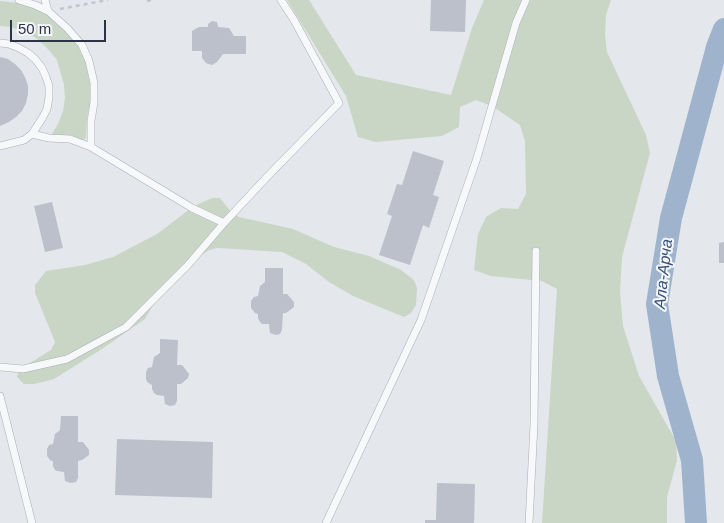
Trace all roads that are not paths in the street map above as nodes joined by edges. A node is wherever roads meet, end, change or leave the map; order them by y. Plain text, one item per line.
1 (19, 0) edge
2 (45, 0) edge
3 (281, 0) edge
4 (526, 0) edge
5 (48, 11) junction
6 (0, 43) edge
7 (32, 134) junction
8 (0, 146) edge
9 (90, 147) junction
10 (224, 223) junction
11 (536, 251) dead end
12 (0, 367) edge
13 (0, 396) edge
14 (32, 523) edge
15 (326, 523) edge
16 (529, 523) edge

1 - 5 lane
2 - 5 lane
3 - 10 lane
4 - 15 lane
5 - 9 lane
6 - 7 lane
7 - 8 lane
7 - 9 lane
9 - 10 lane
10 - 12 lane
11 - 16 lane
13 - 14 lane

